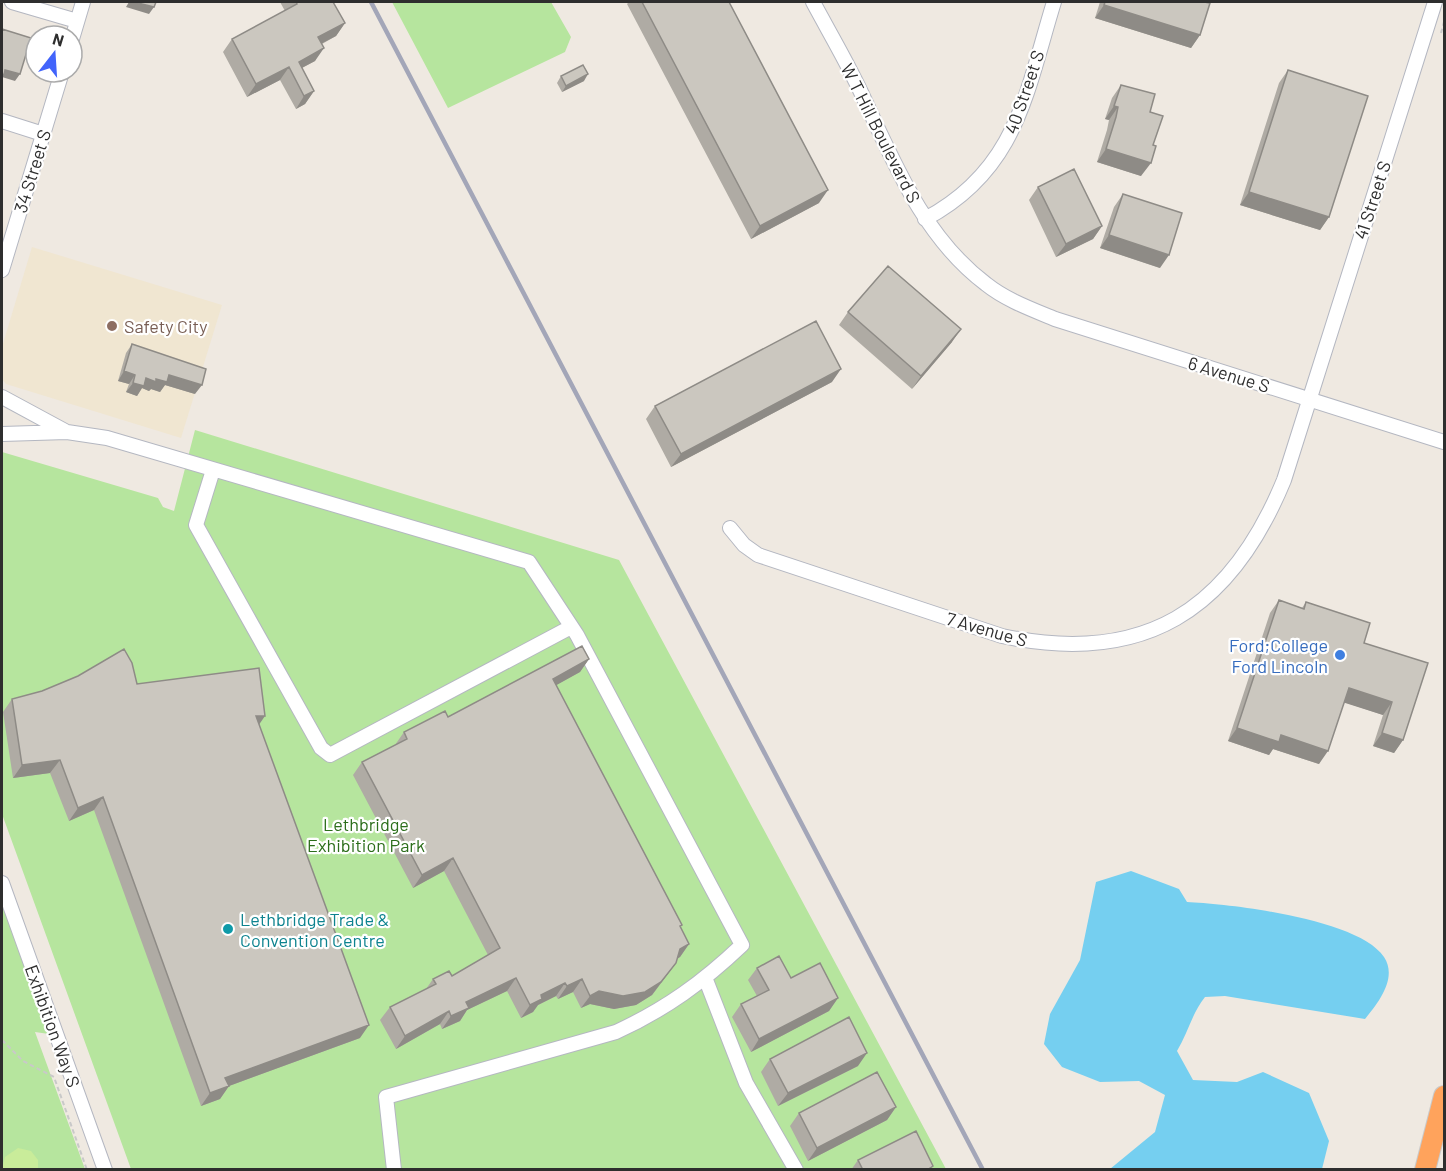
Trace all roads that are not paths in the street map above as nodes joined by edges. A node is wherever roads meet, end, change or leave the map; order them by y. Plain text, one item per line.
1 (12, 2) edge
2 (83, 2) edge
3 (813, 2) edge
4 (1054, 2) edge
5 (1435, 2) edge
6 (77, 21) junction
7 (76, 24) edge
8 (58, 84) edge
9 (2, 121) edge
10 (43, 134) junction
11 (925, 219) junction
12 (7, 235) edge
13 (2, 270) edge
14 (1015, 302) joint
15 (2, 397) edge
16 (1310, 399) junction
17 (67, 432) junction
18 (2, 434) edge
19 (1444, 442) edge
20 (213, 470) junction
21 (730, 528) dead end
22 (572, 627) junction
23 (2, 883) edge
24 (706, 980) junction
25 (1444, 1096) edge
26 (105, 1170) edge
27 (394, 1170) edge
28 (796, 1170) edge
29 (1425, 1170) edge

1 - 6 street
2 - 6 street
3 - 11 street, W T Hill Boulevard S
4 - 11 street, 40 Street S
5 - 16 street, 41 Street S
6 - 7 street
8 - 10 street, 34 Street S
9 - 10 street
10 - 12 street, 34 Street S
11 - 14 street, W T Hill Boulevard S
12 - 13 street, 34 Street S
14 - 16 street, 6 Avenue S
15 - 17 street
16 - 19 street, 6 Avenue S
16 - 21 street, 7 Avenue S
17 - 18 street
17 - 20 street
20 - 22 street
20 - 22 street
22 - 24 street
23 - 26 street, Exhibition Way S
24 - 27 street
24 - 28 street
25 - 29 highway

